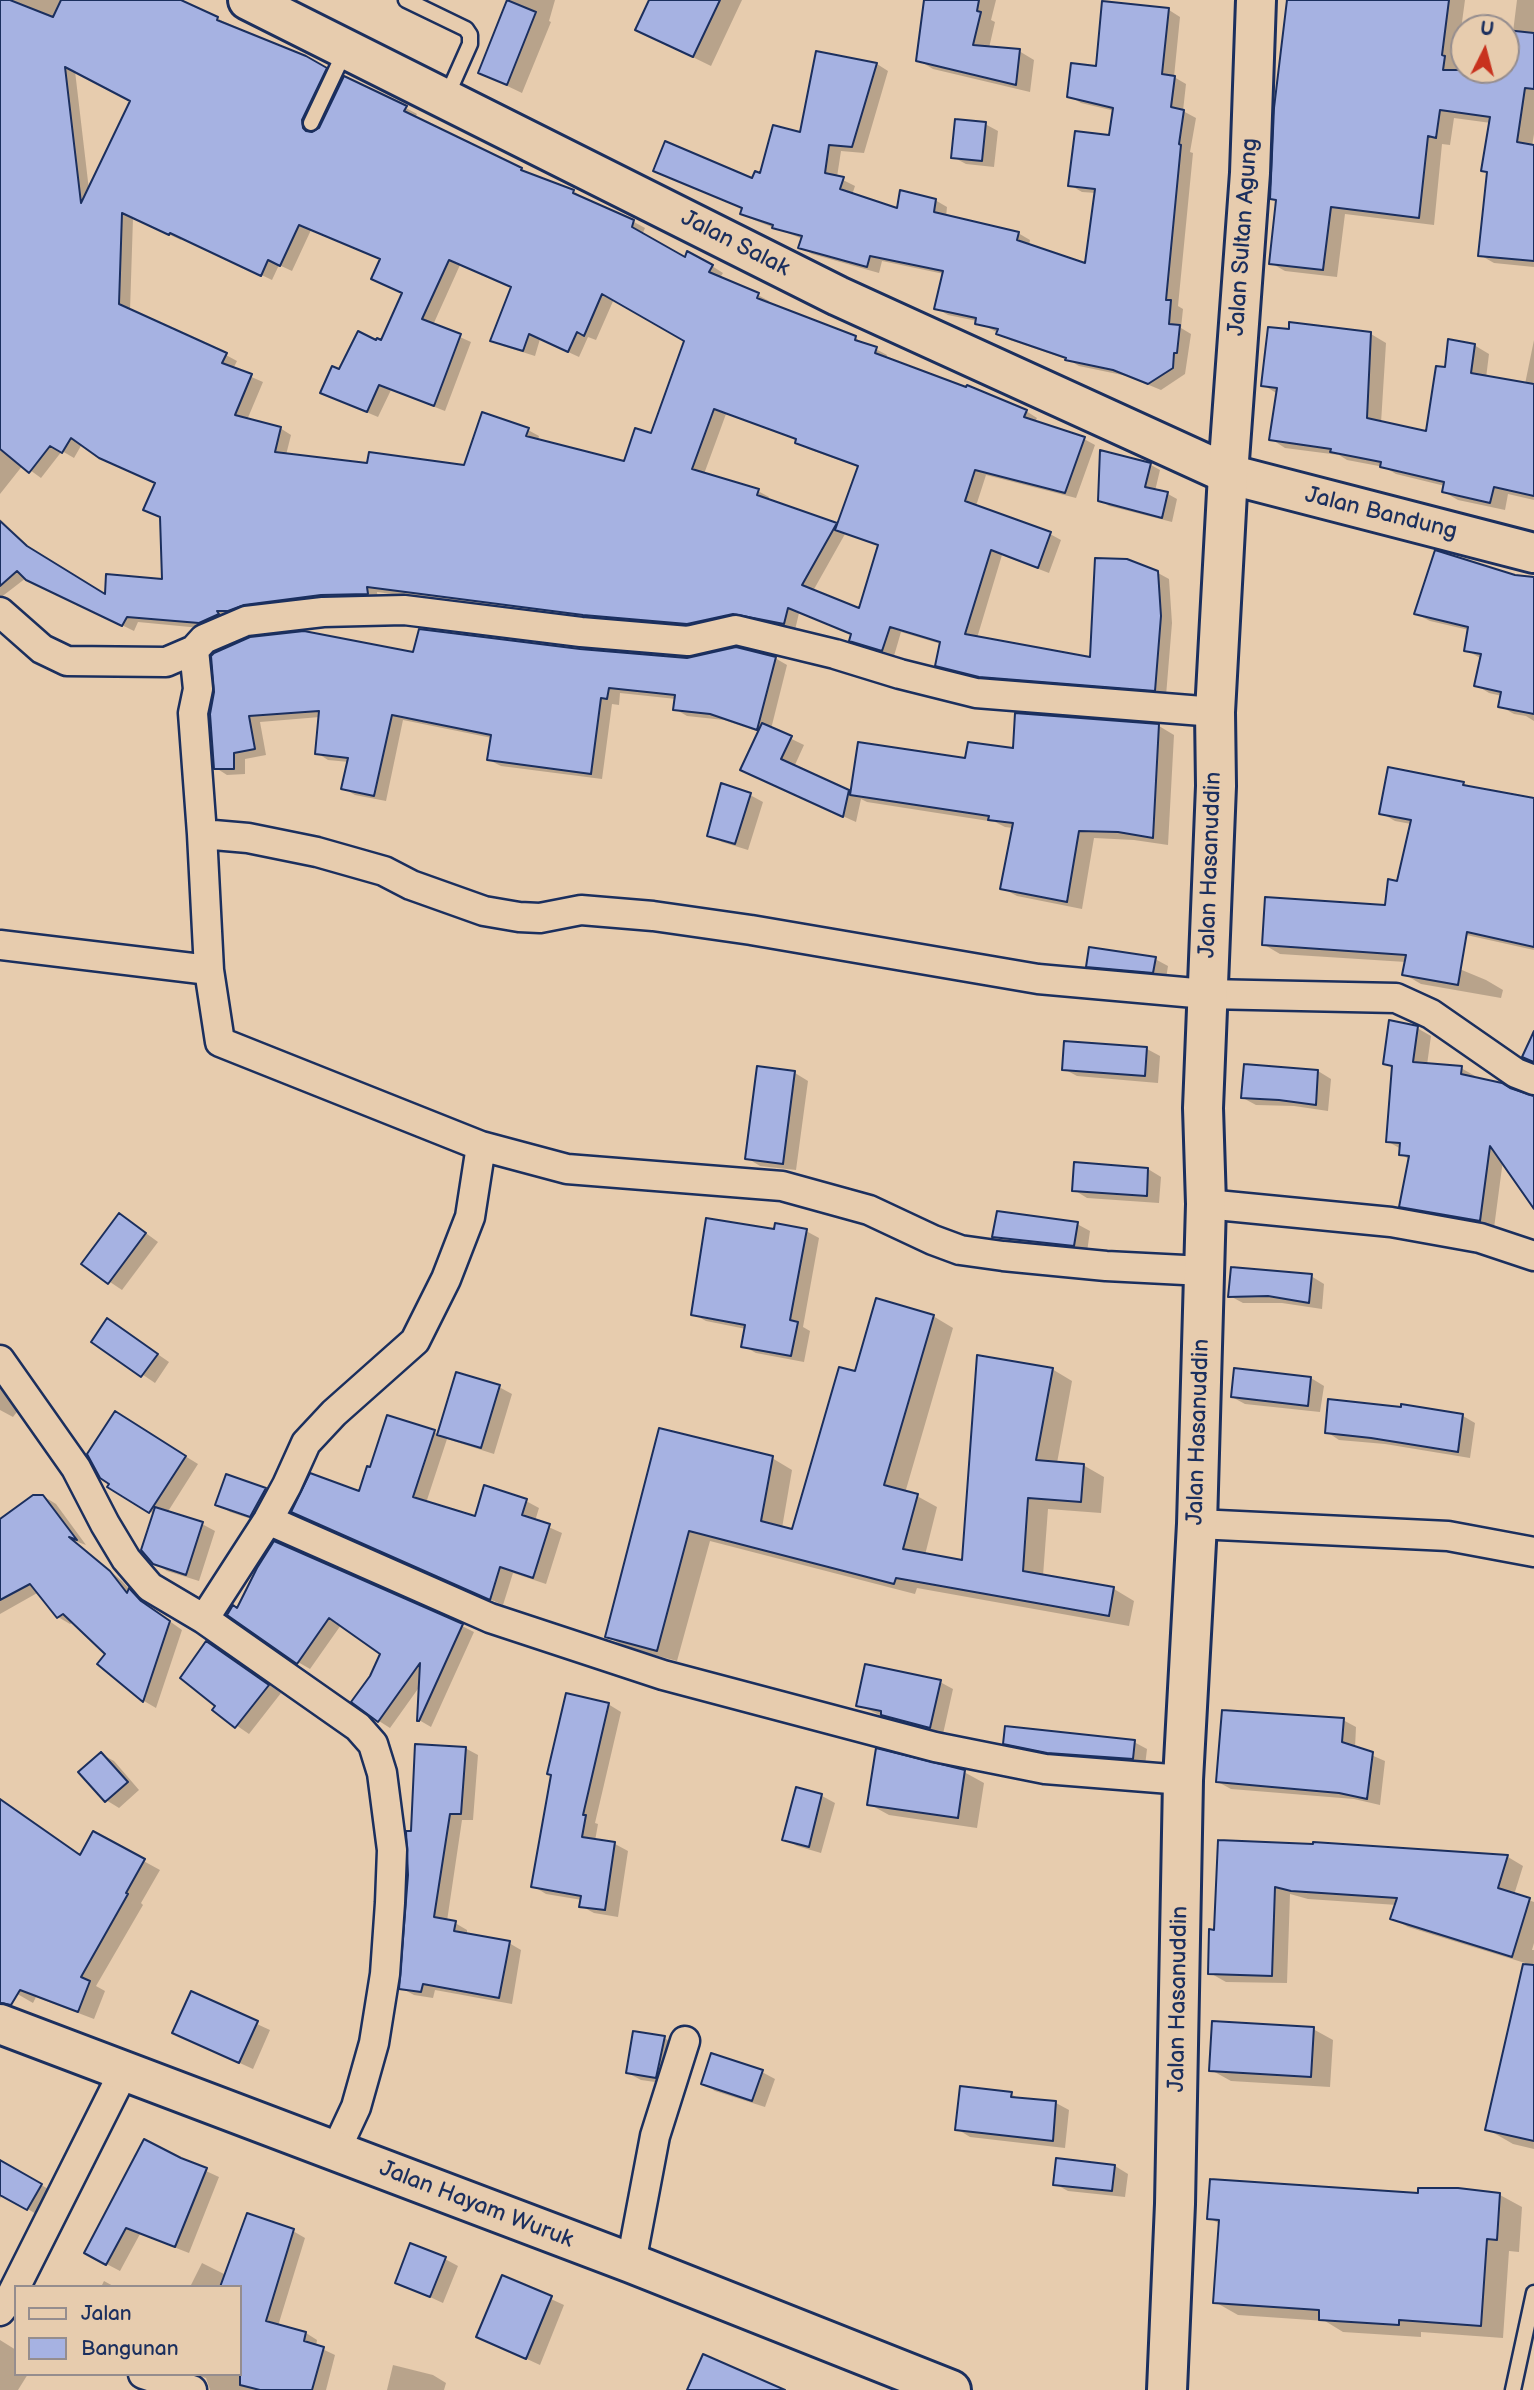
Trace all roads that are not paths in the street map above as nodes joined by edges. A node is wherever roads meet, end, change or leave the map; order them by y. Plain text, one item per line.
1 (406, 0) edge
2 (1256, 0) edge
3 (263, 3) edge
4 (346, 50) junction
5 (446, 100) junction
6 (311, 123) dead end
7 (1228, 474) junction
8 (1534, 553) edge
9 (0, 612) edge
10 (194, 650) junction
11 (1215, 712) junction
12 (202, 834) junction
13 (0, 945) edge
14 (209, 970) junction
15 (1206, 993) junction
16 (1534, 1080) edge
17 (481, 1146) junction
18 (1206, 1204) junction
19 (1534, 1256) edge
20 (1204, 1271) junction
21 (0, 1360) edge
22 (268, 1520) junction
23 (1197, 1524) junction
24 (1534, 1552) edge
25 (204, 1619) junction
26 (1183, 1780) junction
27 (0, 2024) edge
28 (685, 2040) dead end
29 (124, 2071) junction
30 (335, 2152) junction
31 (631, 2263) junction
32 (18, 2285) edge
33 (1534, 2293) edge
34 (149, 2376) edge
35 (192, 2390) edge
36 (951, 2390) edge
37 (1167, 2390) edge
38 (1513, 2390) edge

1 - 5 lane
2 - 7 main road, Jalan Sultan Agung
3 - 4 main road, Jalan Salak
4 - 5 main road, Jalan Salak
4 - 6 lane
5 - 7 main road, Jalan Salak
7 - 8 main road, Jalan Bandung
7 - 11 main road, Jalan Hasanuddin
9 - 10 street
10 - 11 street
10 - 12 street
11 - 15 main road, Jalan Hasanuddin
12 - 14 street
12 - 15 street
13 - 14 street
14 - 17 street
15 - 16 street
15 - 18 main road, Jalan Hasanuddin
17 - 20 street
17 - 22 street
18 - 19 street
18 - 20 main road, Jalan Hasanuddin
20 - 23 main road, Jalan Hasanuddin
21 - 25 street
22 - 25 street
22 - 26 street
23 - 24 street
23 - 26 main road, Jalan Hasanuddin
25 - 30 street
26 - 37 main road, Jalan Hasanuddin
27 - 29 main road, Jalan Hayam Wuruk
28 - 31 street
29 - 30 main road, Jalan Hayam Wuruk
29 - 32 street
30 - 31 main road, Jalan Hayam Wuruk
31 - 36 main road, Jalan Hayam Wuruk
33 - 38 lane
34 - 35 street

